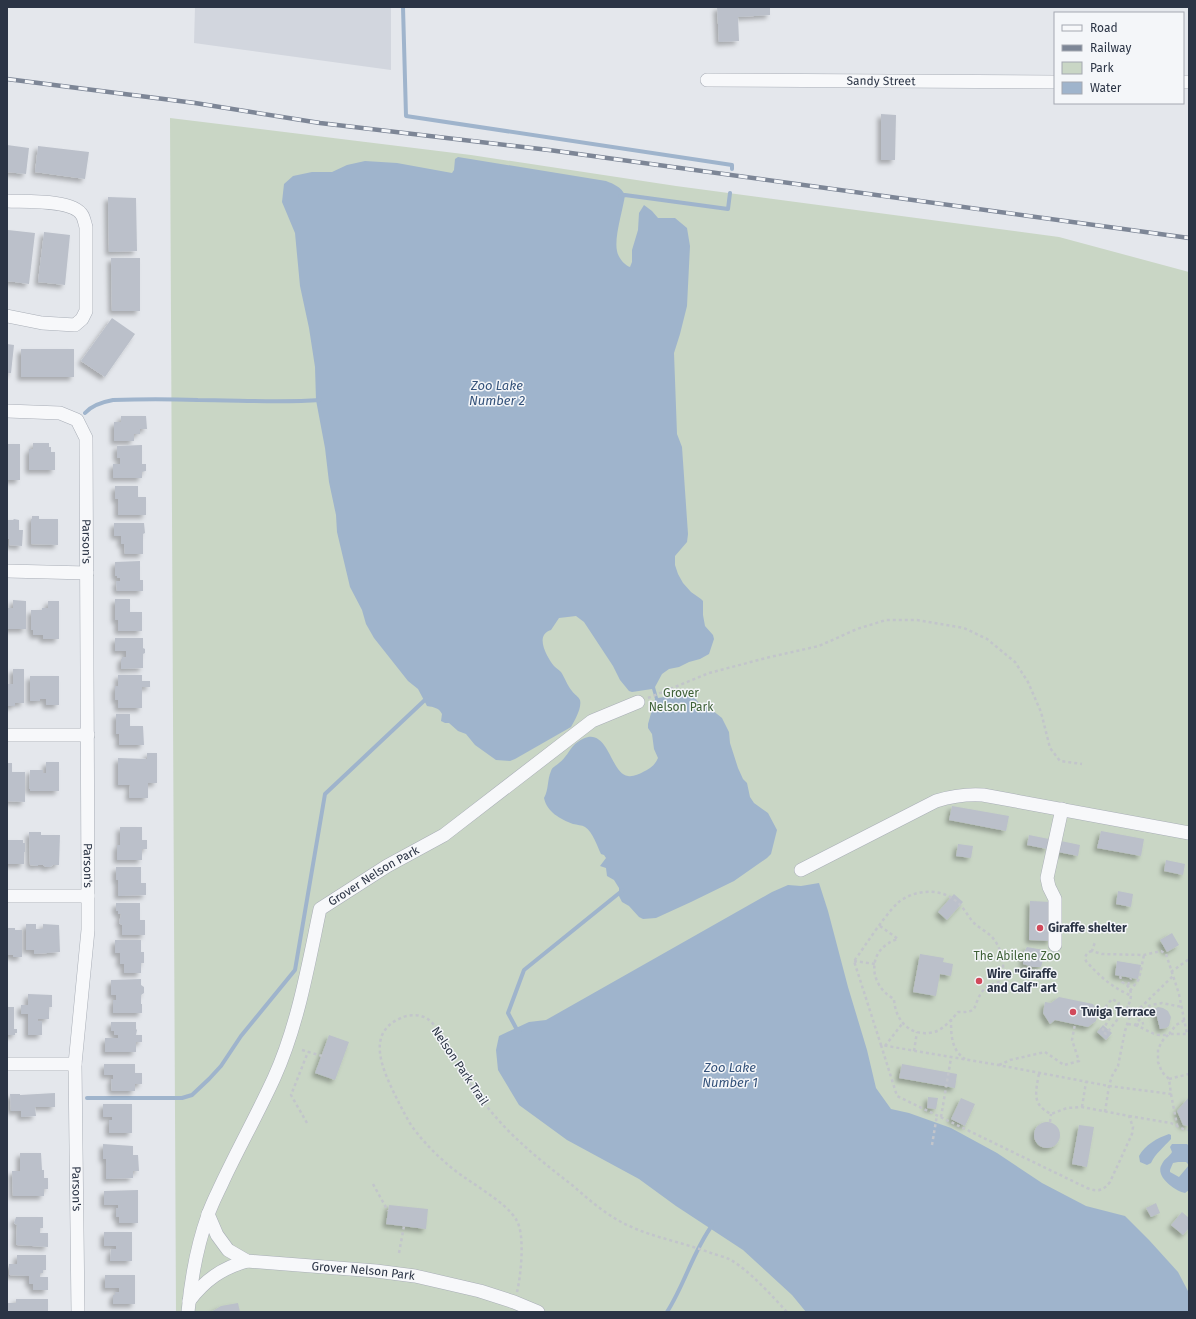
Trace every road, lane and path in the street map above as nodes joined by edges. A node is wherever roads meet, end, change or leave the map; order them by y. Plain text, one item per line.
1 (707, 80) dead end
2 (1054, 82) edge
3 (7, 201) edge
4 (7, 316) edge
5 (7, 411) edge
6 (7, 571) edge
7 (87, 573) junction
8 (642, 701) joint
9 (7, 735) edge
10 (88, 735) junction
11 (1082, 764) dead end
12 (1062, 809) junction
13 (1189, 833) edge
14 (801, 870) dead end
15 (7, 896) edge
16 (88, 896) junction
17 (880, 926) junction
18 (1095, 942) dead end
19 (1055, 945) dead end
20 (1092, 951) junction
21 (1144, 955) junction
22 (1189, 959) edge
23 (854, 961) junction
24 (875, 964) junction
25 (1171, 972) junction
26 (1173, 975) junction
27 (1120, 976) dead end
28 (1131, 978) dead end
29 (1128, 985) junction
30 (1130, 991) junction
31 (1130, 995) junction
32 (1128, 1006) junction
33 (1182, 1007) junction
34 (1131, 1012) junction
35 (1097, 1015) dead end
36 (951, 1019) junction
37 (1184, 1020) junction
38 (1144, 1023) dead end
39 (902, 1024) junction
40 (1075, 1024) dead end
41 (1128, 1024) junction
42 (1135, 1025) junction
43 (917, 1032) junction
44 (1169, 1034) junction
45 (1188, 1034) edge
46 (881, 1046) junction
47 (885, 1046) junction
48 (302, 1050) dead end
49 (914, 1051) junction
50 (308, 1052) junction
51 (322, 1056) dead end
52 (951, 1058) junction
53 (967, 1061) junction
54 (7, 1064) edge
55 (75, 1064) junction
56 (998, 1065) junction
57 (1039, 1073) junction
58 (1189, 1074) edge
59 (1168, 1079) junction
60 (1086, 1082) junction
61 (1109, 1086) junction
62 (1171, 1094) junction
63 (1082, 1107) junction
64 (1105, 1112) junction
65 (1051, 1114) junction
66 (937, 1115) junction
67 (1129, 1116) junction
68 (941, 1117) junction
69 (1050, 1122) dead end
70 (307, 1123) dead end
71 (1177, 1125) junction
72 (1189, 1130) edge
73 (932, 1145) dead end
74 (373, 1184) dead end
75 (388, 1211) dead end
76 (208, 1214) junction
77 (404, 1226) dead end
78 (400, 1253) dead end
79 (247, 1261) junction
80 (514, 1302) junction
81 (188, 1306) edge
82 (78, 1312) edge
83 (538, 1312) edge
84 (787, 1312) edge

1 - 2 street, Sandy Street
3 - 4 street
5 - 7 street, Parson's
6 - 7 street
7 - 10 street, Parson's
8 - 11 path
8 - 76 street, Grover Nelson Park
9 - 10 street
10 - 16 street, Parson's
12 - 13 street
12 - 14 street
12 - 19 street
15 - 16 street
16 - 55 street, Parson's
17 - 23 path
17 - 24 path
17 - 36 path
18 - 20 path
20 - 21 path
20 - 31 path
21 - 25 path
21 - 30 path
22 - 25 path
23 - 24 path
23 - 46 path
24 - 39 path
25 - 26 path
26 - 33 path
26 - 34 path
27 - 29 path
28 - 29 path
29 - 30 path
30 - 31 path
31 - 32 path
32 - 34 path
32 - 35 path
33 - 37 path
33 - 42 path
34 - 41 path
36 - 43 path
36 - 53 path
37 - 44 path
37 - 45 path
38 - 42 path
39 - 43 path
39 - 47 path
40 - 56 path
41 - 42 path
41 - 61 path
42 - 44 path
43 - 49 path
44 - 45 path
44 - 59 path
46 - 47 path
46 - 66 path
47 - 49 path
48 - 50 path
49 - 52 path
50 - 51 path
50 - 70 path
52 - 53 path
52 - 68 path
53 - 56 path
54 - 55 street
55 - 82 street, Parson's
56 - 57 path
57 - 60 path
57 - 65 path
58 - 59 path
59 - 62 path
60 - 61 path
60 - 63 path
61 - 62 path
61 - 64 path
62 - 71 path
63 - 64 path
63 - 65 path
64 - 67 path
65 - 69 path
66 - 68 path
66 - 73 path
67 - 68 path
67 - 71 path
71 - 72 path
74 - 75 path
76 - 79 street, Grover Nelson Park
76 - 81 street, Grover Nelson Park
77 - 78 path
79 - 80 street, Grover Nelson Park
79 - 81 street
80 - 83 street, Grover Nelson Park
80 - 84 path, Nelson Park Trail

